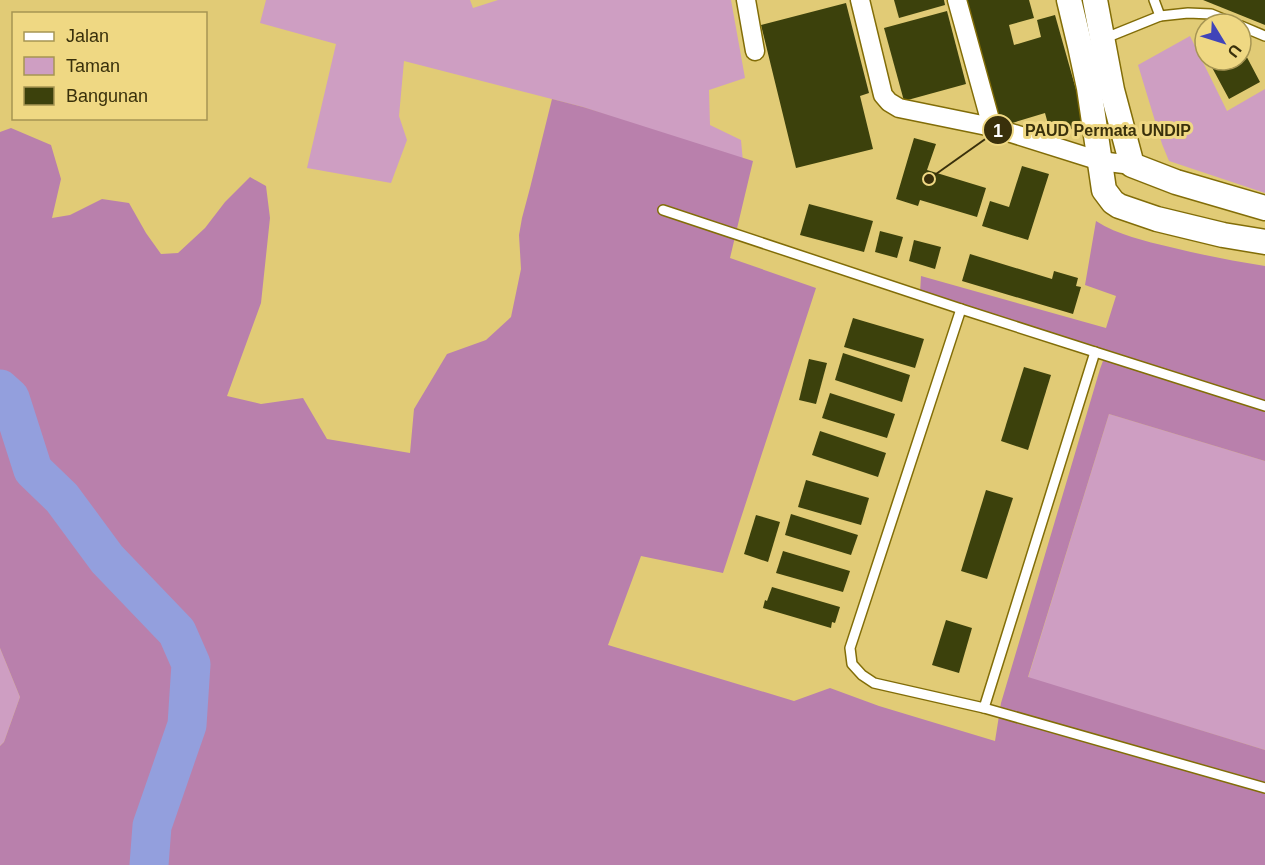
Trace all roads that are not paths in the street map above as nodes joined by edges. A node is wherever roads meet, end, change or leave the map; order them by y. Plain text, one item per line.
1 (746, 0) edge
2 (860, 0) edge
3 (957, 0) edge
4 (1069, 0) edge
5 (1095, 0) edge
6 (1154, 0) edge
7 (1193, 13) edge
8 (1160, 16) junction
9 (1092, 43) junction
10 (755, 51) dead end
11 (992, 127) junction
12 (1100, 161) junction
13 (1132, 165) junction
14 (1265, 208) edge
15 (663, 210) dead end
16 (1265, 242) edge
17 (961, 309) junction
18 (1095, 352) junction
19 (1265, 406) edge
20 (984, 708) junction
21 (1265, 788) edge

1 - 10 street
2 - 11 street
3 - 11 street
4 - 9 street
5 - 9 street
6 - 8 lane
7 - 8 lane
8 - 9 lane
9 - 12 street
9 - 13 street
11 - 12 street
12 - 13 street
12 - 16 street
13 - 14 street
15 - 17 lane
17 - 18 lane
17 - 20 lane
18 - 19 lane
18 - 20 lane
20 - 21 lane

